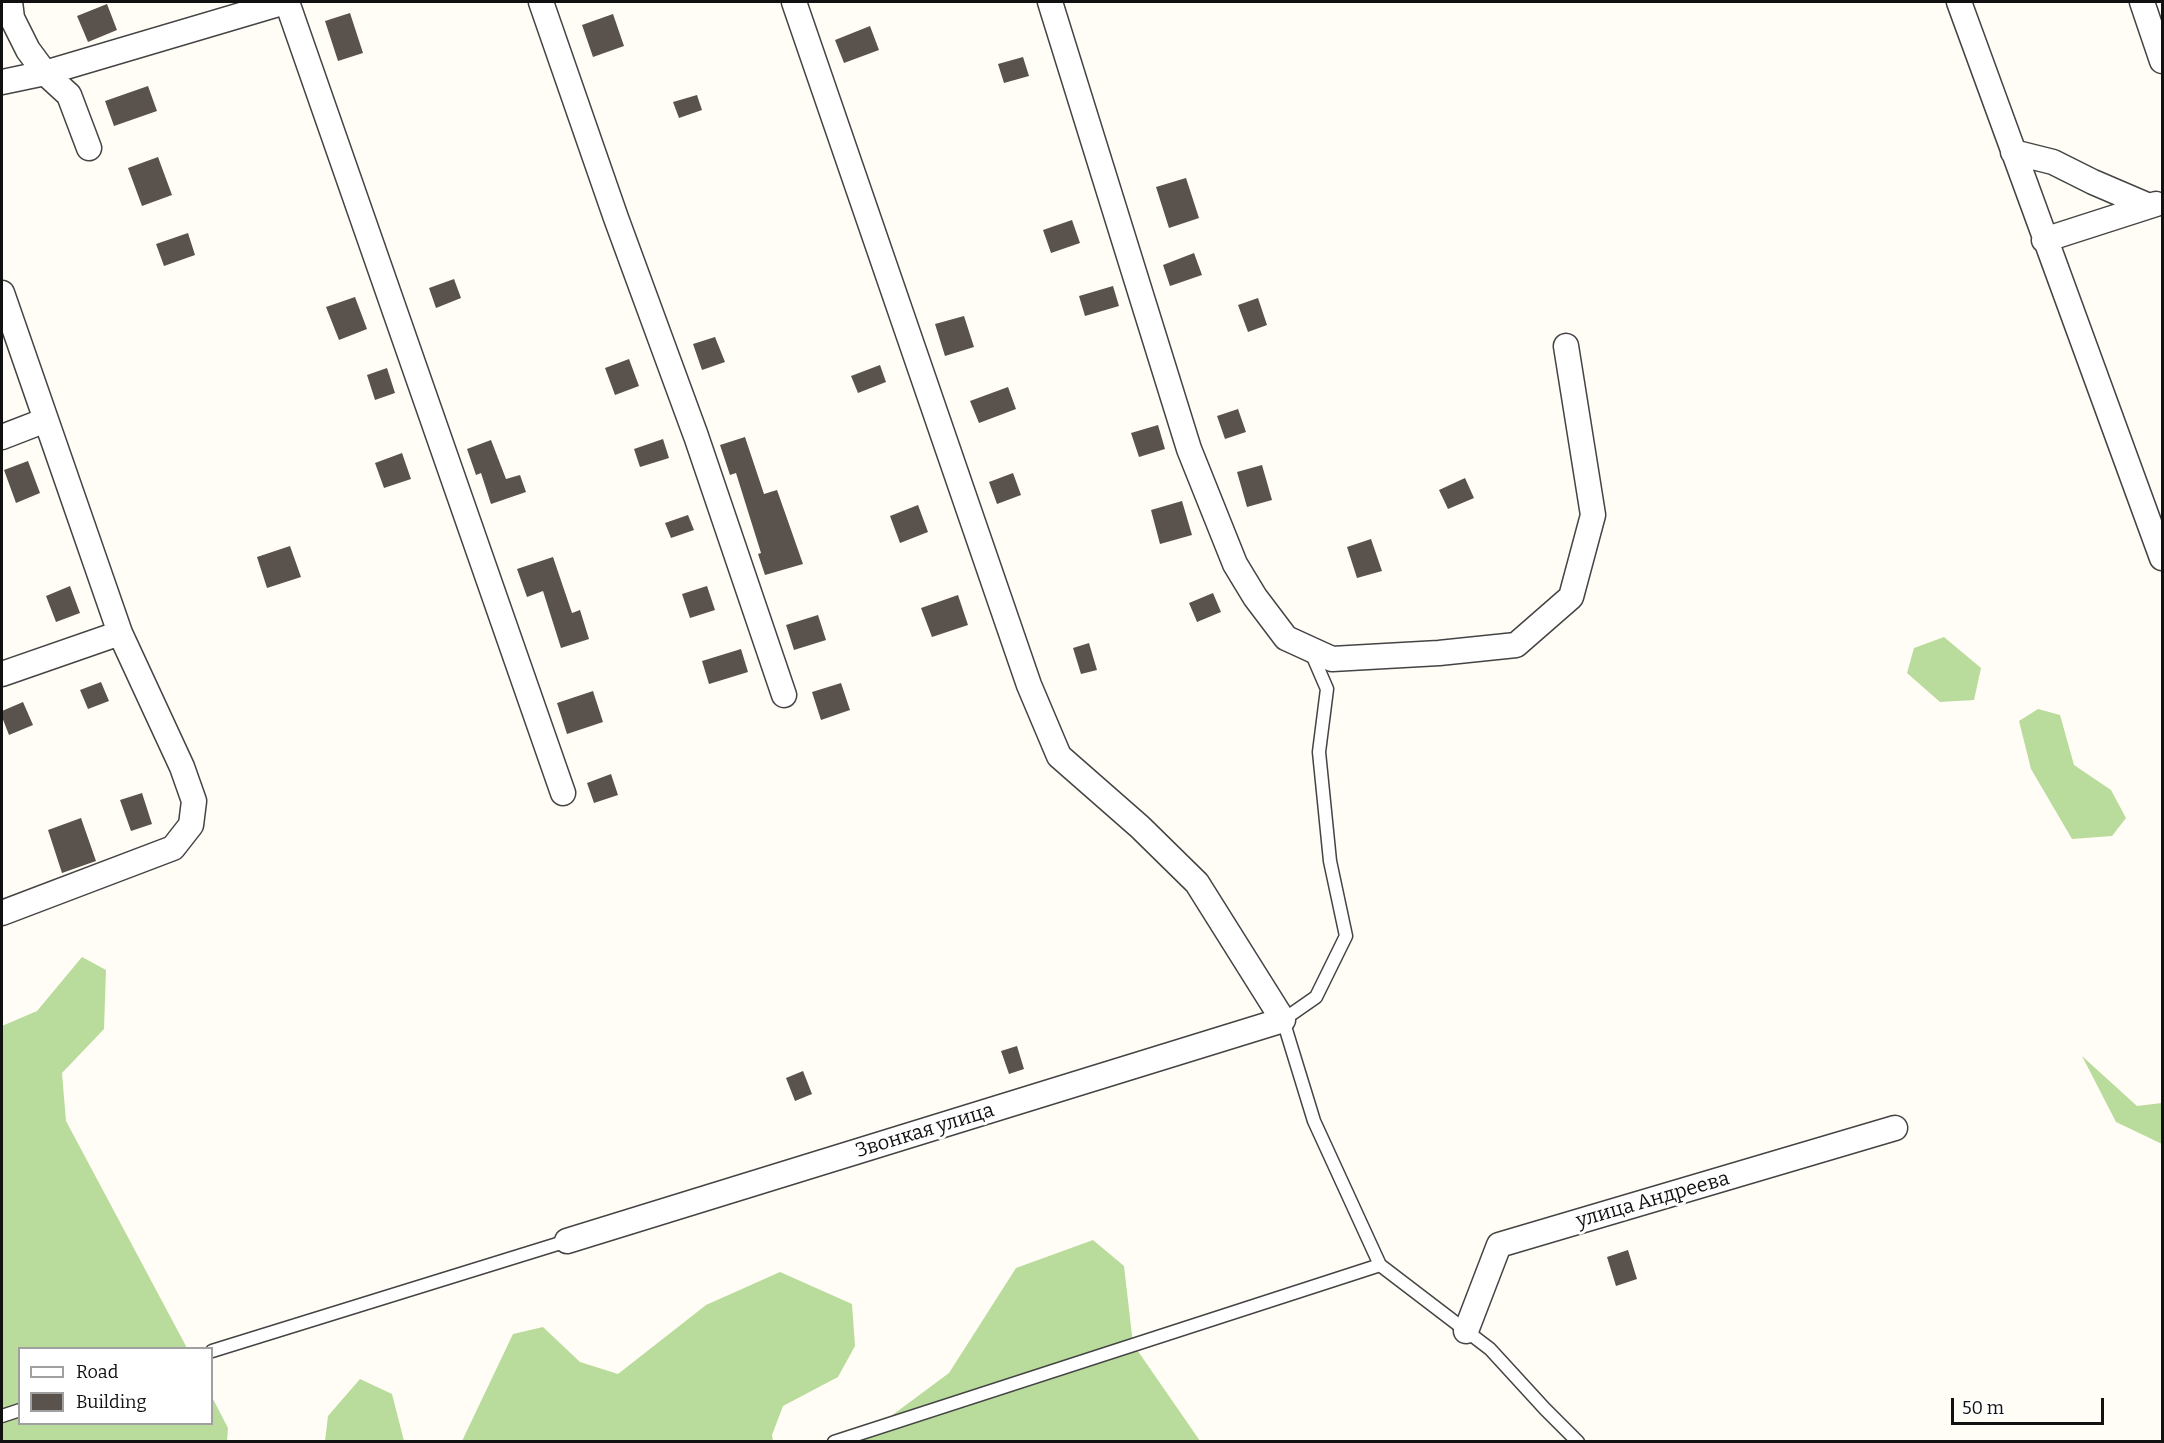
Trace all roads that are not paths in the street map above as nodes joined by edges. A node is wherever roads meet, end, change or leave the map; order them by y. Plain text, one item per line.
1 (10, 2) edge
2 (286, 2) edge
3 (541, 2) edge
4 (794, 2) edge
5 (1050, 2) edge
6 (1959, 2) edge
7 (2142, 2) edge
8 (2163, 61) edge
9 (45, 73) junction
10 (2, 82) edge
11 (89, 148) dead end
12 (2013, 152) junction
13 (2156, 204) edge
14 (2044, 240) junction
15 (2, 293) edge
16 (1566, 346) dead end
17 (46, 420) junction
18 (2, 437) edge
19 (2163, 558) edge
20 (120, 633) junction
21 (1310, 648) junction
22 (2, 674) edge
23 (784, 695) dead end
24 (562, 794) dead end
25 (2, 913) edge
26 (1282, 1020) junction
27 (1895, 1128) dead end
28 (567, 1241) joint
29 (1380, 1265) junction
30 (1466, 1331) junction
31 (213, 1351) edge
32 (18, 1411) edge
33 (2, 1416) edge
34 (834, 1442) edge
35 (1578, 1442) edge

1 - 9 street
2 - 9 street
2 - 24 street
3 - 23 street
4 - 26 street
5 - 21 street
6 - 12 street
7 - 8 street
9 - 10 street
9 - 11 street
12 - 13 street
12 - 14 street
13 - 14 street
14 - 19 street
15 - 17 street
16 - 21 street
17 - 18 street
17 - 20 street
20 - 22 street
20 - 25 street
21 - 26 lane
26 - 28 street, Звонкая улица
26 - 29 lane
27 - 30 street, улица Андреева
28 - 31 lane
29 - 30 lane
29 - 34 lane
30 - 35 lane
32 - 33 lane

